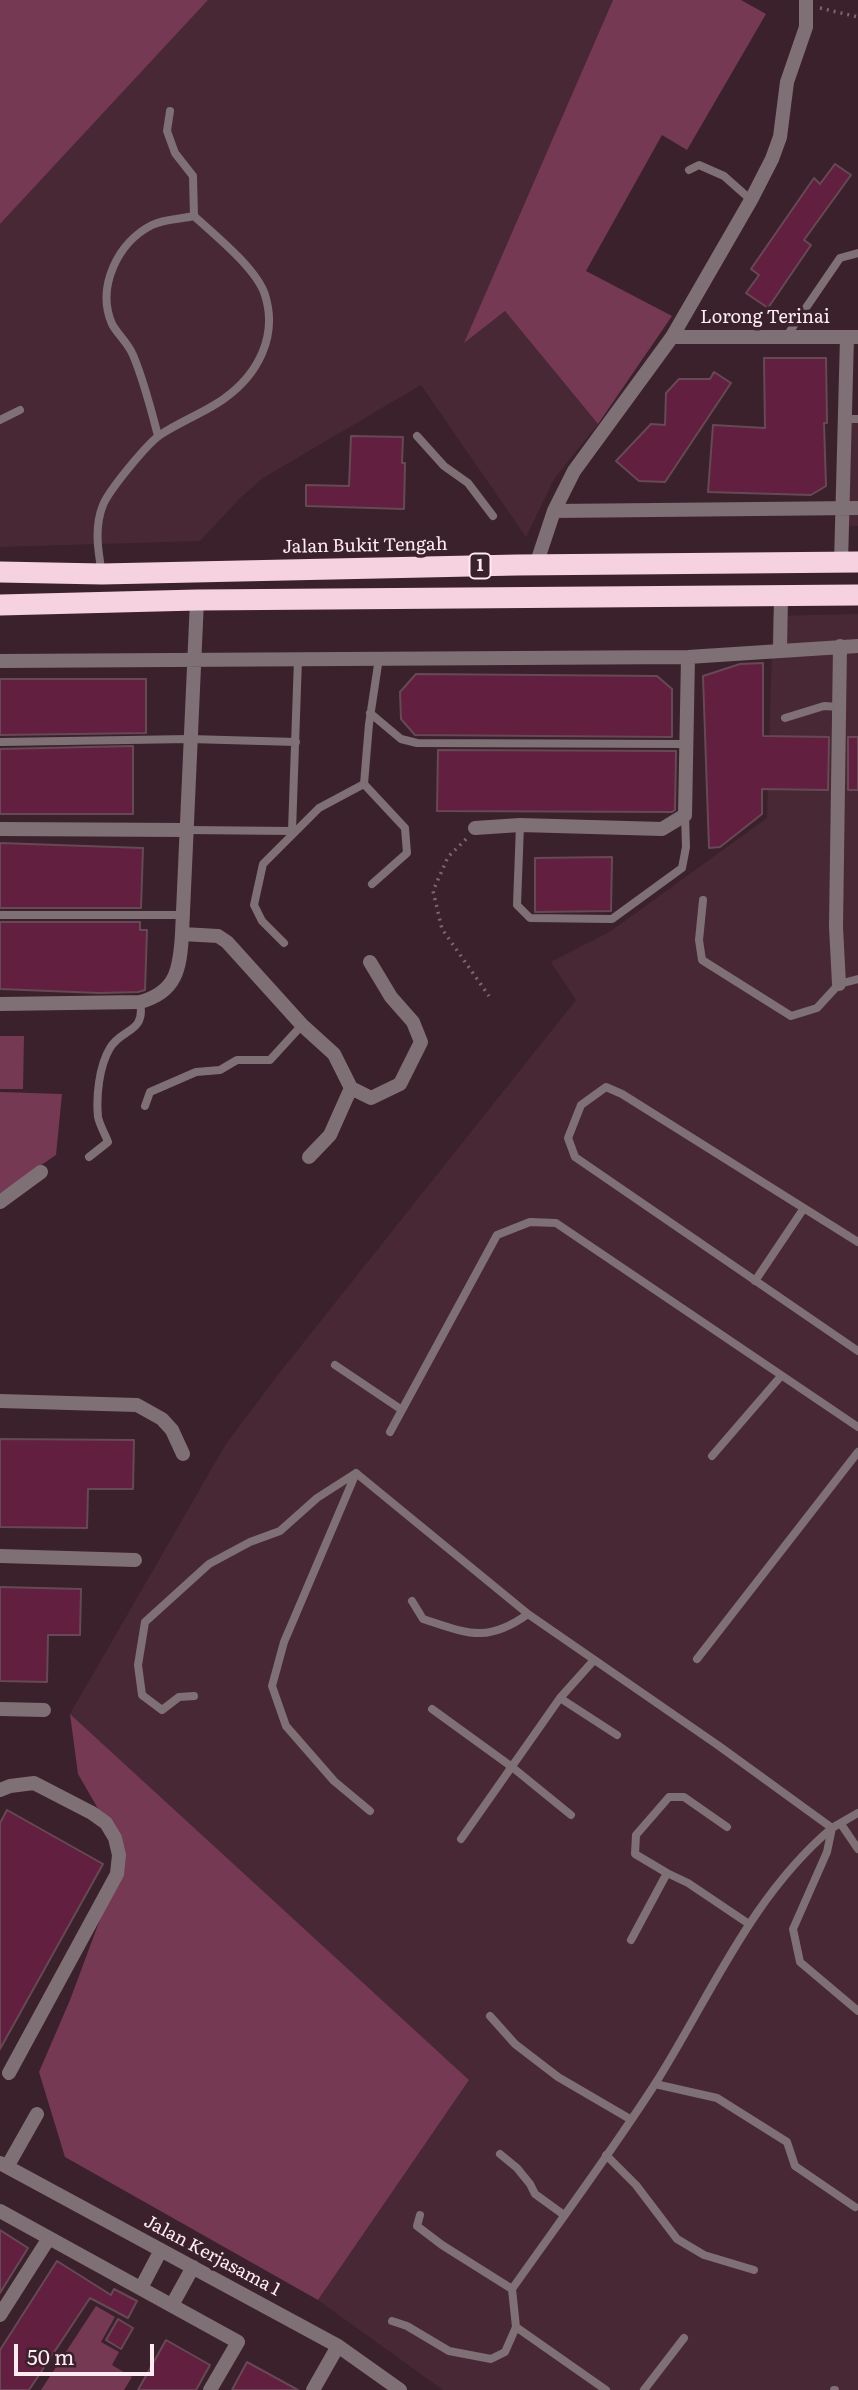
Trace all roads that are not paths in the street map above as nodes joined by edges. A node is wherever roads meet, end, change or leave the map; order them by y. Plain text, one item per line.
1 (807, 2) edge
2 (170, 111) dead end
3 (689, 170) dead end
4 (751, 200) junction
5 (194, 216) junction
6 (858, 253) edge
7 (672, 337) junction
8 (786, 337) junction
9 (853, 337) edge
10 (20, 410) dead end
11 (0, 419) edge
12 (852, 419) edge
13 (158, 436) junction
14 (417, 436) dead end
15 (851, 508) edge
16 (554, 511) junction
17 (493, 516) dead end
18 (849, 562) edge
19 (536, 565) junction
20 (0, 572) edge
21 (102, 574) junction
22 (858, 595) edge
23 (780, 596) junction
24 (197, 600) junction
25 (0, 605) edge
26 (840, 646) junction
27 (858, 646) edge
28 (780, 650) junction
29 (688, 657) junction
30 (379, 658) junction
31 (194, 659) junction
32 (299, 659) junction
33 (0, 661) edge
34 (839, 707) junction
35 (370, 713) junction
36 (785, 718) dead end
37 (190, 739) junction
38 (0, 741) edge
39 (296, 742) junction
40 (686, 744) junction
41 (364, 784) junction
42 (685, 815) junction
43 (520, 825) junction
44 (475, 828) road end
45 (0, 829) edge
46 (186, 830) junction
47 (372, 884) dead end
48 (703, 900) dead end
49 (0, 915) edge
50 (182, 915) junction
51 (183, 934) junction
52 (284, 943) dead end
53 (370, 962) dead end
54 (858, 979) edge
55 (839, 984) junction
56 (139, 1002) junction
57 (0, 1004) edge
58 (302, 1025) junction
59 (351, 1088) junction
60 (145, 1106) dead end
61 (89, 1157) dead end
62 (309, 1157) dead end
63 (41, 1172) dead end
64 (0, 1202) edge
65 (804, 1208) junction
66 (858, 1242) edge
67 (755, 1281) junction
68 (858, 1351) edge
69 (335, 1365) dead end
70 (781, 1376) junction
71 (0, 1401) edge
72 (402, 1409) junction
73 (858, 1427) edge
74 (390, 1432) dead end
75 (858, 1452) edge
76 (183, 1454) dead end
77 (712, 1456) dead end
78 (356, 1473) junction
79 (0, 1556) edge
80 (135, 1560) dead end
81 (412, 1601) dead end
82 (528, 1614) junction
83 (698, 1659) dead end
84 (594, 1660) junction
85 (194, 1696) dead end
86 (561, 1698) junction
87 (0, 1709) edge
88 (432, 1709) dead end
89 (44, 1710) dead end
90 (617, 1735) dead end
91 (512, 1767) junction
92 (0, 1790) edge
93 (370, 1811) dead end
94 (858, 1813) edge
95 (571, 1815) dead end
96 (841, 1824) junction
97 (727, 1827) dead end
98 (832, 1828) junction
99 (461, 1839) dead end
100 (858, 1849) edge
101 (667, 1873) junction
102 (749, 1924) junction
103 (631, 1940) dead end
104 (858, 2011) edge
105 (489, 2016) dead end
106 (9, 2073) dead end
107 (655, 2084) junction
108 (37, 2114) dead end
109 (630, 2119) junction
110 (500, 2154) dead end
111 (606, 2155) junction
112 (4, 2165) edge
113 (855, 2207) dead end
114 (0, 2211) edge
115 (421, 2215) dead end
116 (564, 2215) junction
117 (50, 2238) junction
118 (161, 2250) junction
119 (193, 2267) junction
120 (754, 2270) dead end
121 (141, 2288) junction
122 (512, 2288) junction
123 (172, 2305) junction
124 (0, 2315) edge
125 (392, 2321) dead end
126 (516, 2326) junction
127 (684, 2338) dead end
128 (338, 2346) junction
129 (210, 2390) edge
130 (313, 2390) edge
131 (400, 2390) edge
132 (606, 2390) edge
133 (644, 2390) edge

1 - 4 street
2 - 5 lane
3 - 4 lane
4 - 7 street
5 - 13 lane
5 - 13 lane
6 - 8 lane
7 - 8 street, Lorong Terinai
7 - 16 street
8 - 9 street, Lorong Terinai
9 - 12 street
10 - 11 lane
12 - 15 street
13 - 21 lane
14 - 17 lane
15 - 16 street
15 - 18 street
16 - 19 street
18 - 19 highway, Jalan Bukit Tengah / 1
19 - 21 highway, Jalan Bukit Tengah / 1
20 - 21 highway, Jalan Bukit Tengah / 1
22 - 23 highway, 1
23 - 24 highway, 1
23 - 28 street
24 - 25 highway, 1
24 - 31 street
26 - 27 street
26 - 28 street
26 - 34 street
28 - 29 street
29 - 30 street
29 - 40 street
30 - 32 street
30 - 35 lane
31 - 32 street
31 - 33 street
31 - 37 street
32 - 39 lane
34 - 36 lane
34 - 55 street
35 - 40 lane
35 - 41 lane
37 - 38 lane
37 - 39 lane
37 - 46 street
39 - 46 lane
40 - 42 street
41 - 47 lane
41 - 52 lane
42 - 43 street
42 - 43 lane
43 - 44 street
45 - 46 street
46 - 50 street
48 - 55 lane
49 - 50 lane
50 - 51 street
51 - 56 street
51 - 58 street
53 - 59 street
54 - 55 lane
56 - 57 street
56 - 61 lane
58 - 59 street
58 - 60 lane
59 - 62 street
63 - 64 street
65 - 66 lane
65 - 67 lane
65 - 67 lane
67 - 68 lane
69 - 72 lane
70 - 72 lane
70 - 73 lane
70 - 77 lane
71 - 76 street
72 - 74 lane
75 - 83 lane
78 - 82 lane
78 - 85 lane
78 - 93 lane
79 - 80 street
81 - 82 lane
82 - 84 lane
84 - 86 lane
84 - 98 lane
86 - 90 lane
86 - 91 lane
87 - 89 street
88 - 91 lane
91 - 95 lane
91 - 99 lane
92 - 106 street
94 - 96 lane
96 - 98 lane
96 - 100 lane
97 - 101 lane
98 - 102 lane
98 - 104 lane
101 - 102 lane
101 - 103 lane
102 - 107 lane
105 - 109 lane
107 - 109 lane
107 - 113 lane
108 - 112 street
109 - 111 lane
110 - 116 lane
111 - 116 lane
111 - 120 lane
112 - 118 street, Jalan Kerjasama 1
114 - 117 street
115 - 122 lane
116 - 122 lane
117 - 121 street
117 - 124 street
118 - 119 street, Jalan Kerjasama 1
118 - 121 street
119 - 123 street
119 - 128 street, Jalan Kerjasama 1
121 - 123 street
122 - 126 lane
123 - 129 street
125 - 126 lane
126 - 132 lane
127 - 133 lane
128 - 130 street
128 - 131 street, Jalan Kerjasama 1

